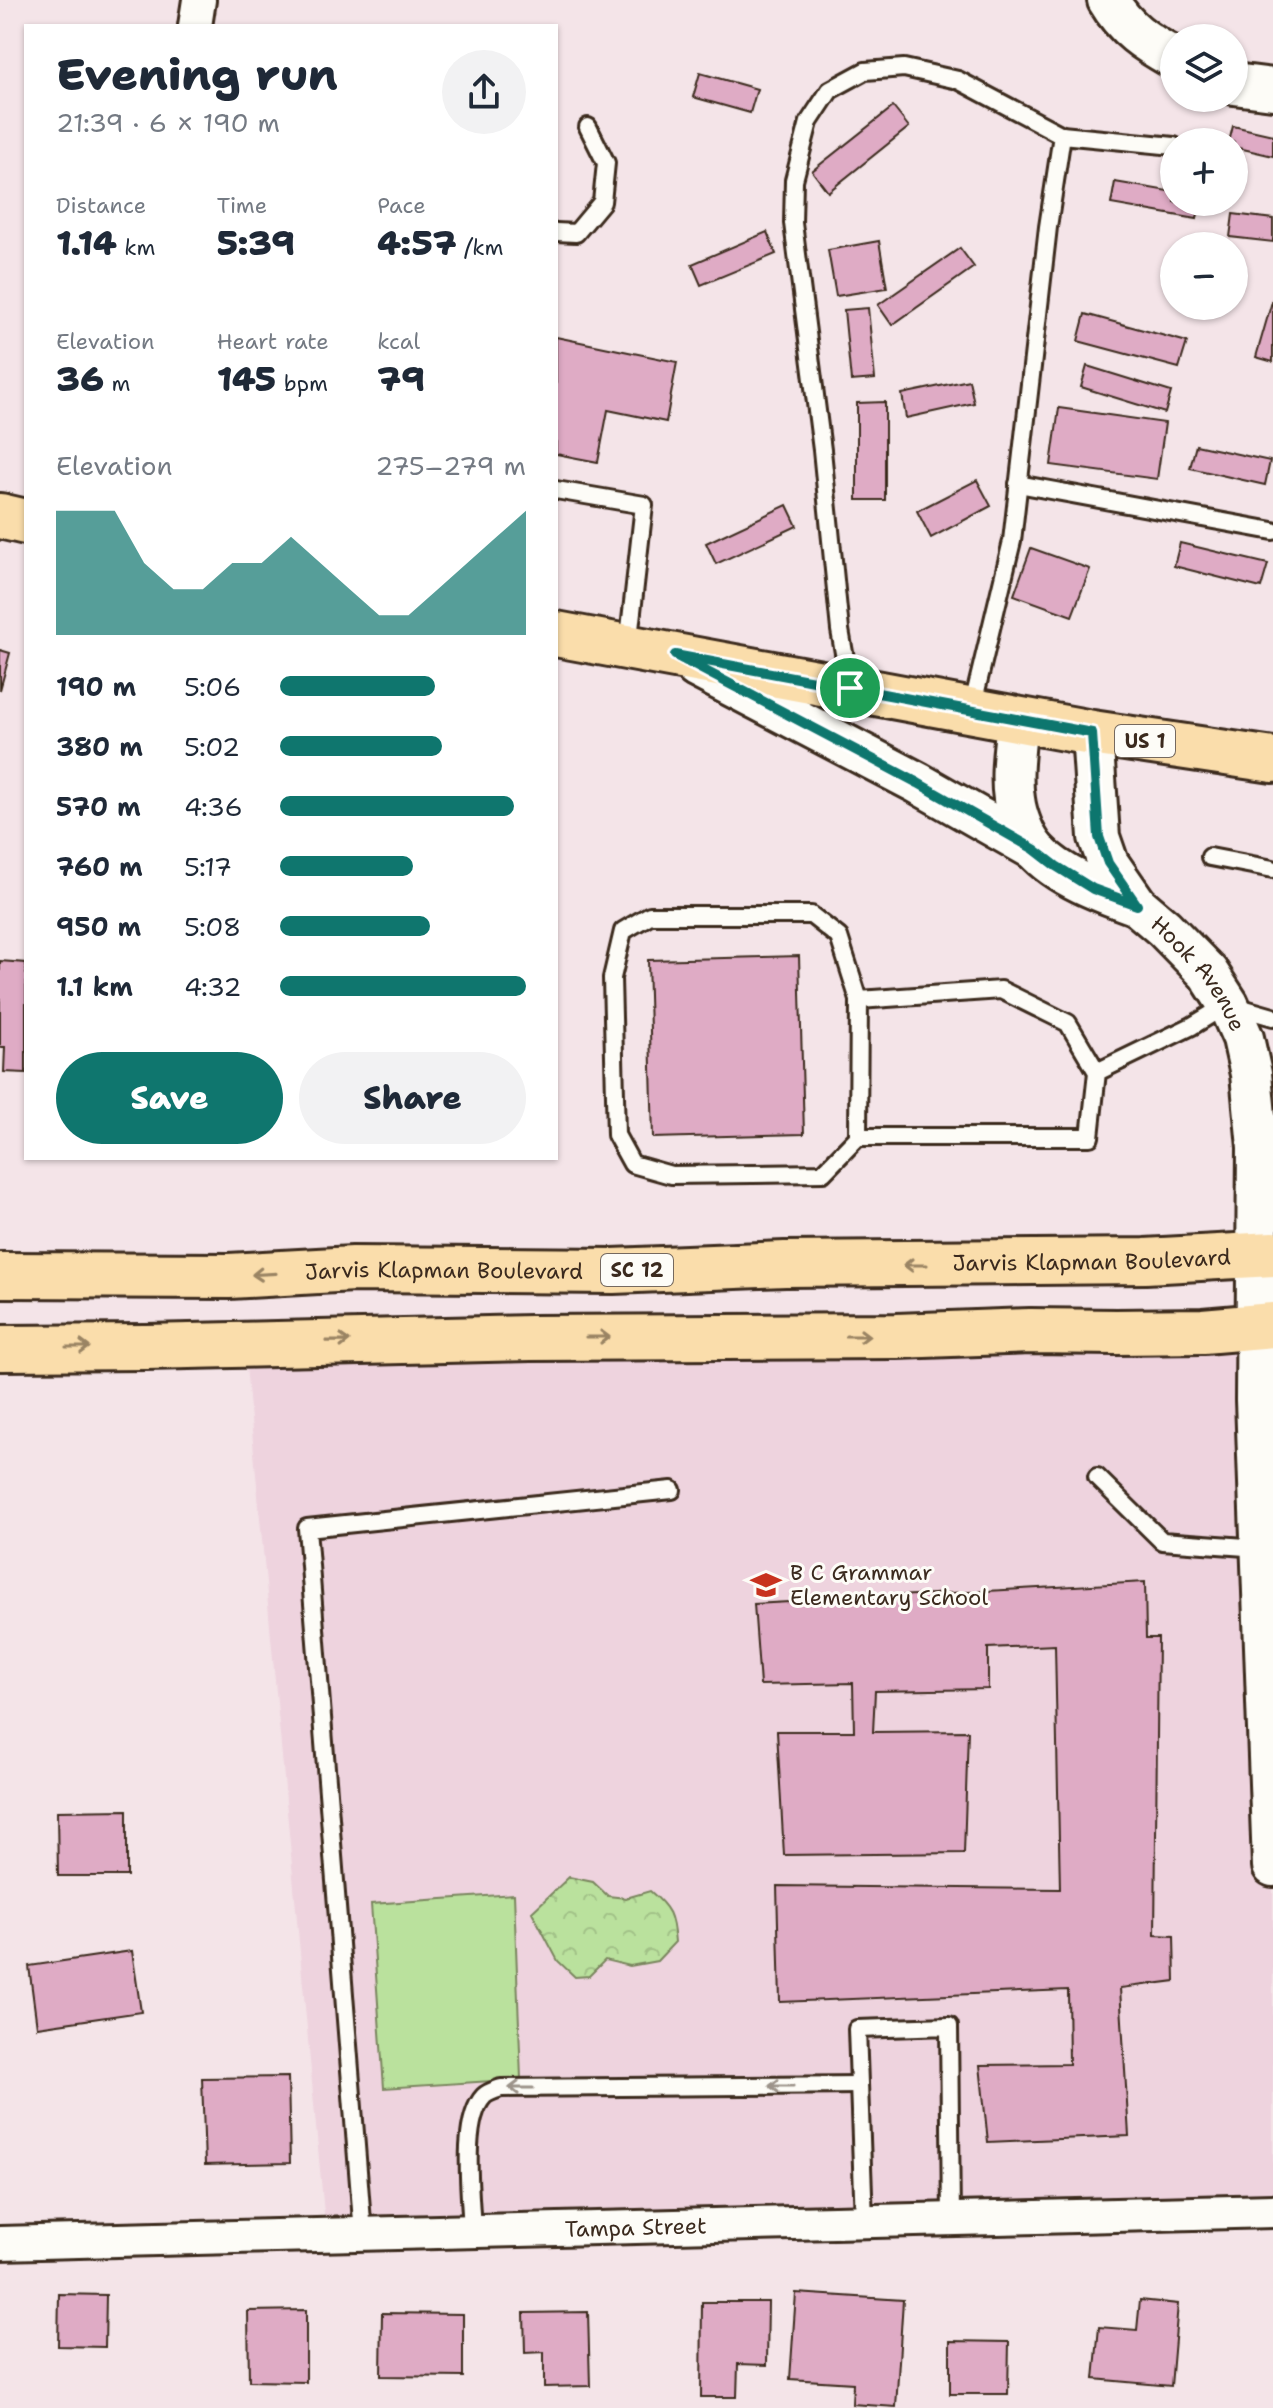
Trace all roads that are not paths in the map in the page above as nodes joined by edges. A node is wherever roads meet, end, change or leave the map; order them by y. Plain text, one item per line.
1 (199, 0) edge
2 (1108, 0) edge
3 (195, 24) edge
4 (1160, 50) edge
5 (1248, 88) edge
6 (1273, 89) edge
7 (588, 127) dead end
8 (1062, 135) junction
9 (1160, 145) edge
10 (558, 232) edge
11 (1018, 484) junction
12 (558, 490) edge
13 (0, 516) edge
14 (24, 522) edge
15 (1273, 531) edge
16 (558, 634) edge
17 (627, 649) junction
18 (675, 655) junction
19 (850, 688) junction
20 (972, 710) junction
21 (1017, 719) junction
22 (1092, 733) junction
23 (1273, 760) edge
24 (1034, 849) junction
25 (1210, 857) dead end
26 (1273, 869) edge
27 (1137, 905) junction
28 (859, 1000) junction
29 (1228, 1004) junction
30 (1273, 1017) edge
31 (1097, 1072) junction
32 (858, 1137) junction
33 (1265, 1255) edge
34 (0, 1275) edge
35 (1265, 1326) edge
36 (0, 1348) edge
37 (1097, 1477) dead end
38 (672, 1490) dead end
39 (1261, 1548) junction
40 (1273, 1866) edge
41 (859, 2085) junction
42 (1273, 2211) edge
43 (951, 2219) junction
44 (864, 2221) junction
45 (472, 2231) junction
46 (363, 2234) junction
47 (0, 2243) edge

1 - 3 street
2 - 4 street
5 - 6 street
7 - 10 lane
8 - 9 lane
8 - 11 lane
8 - 19 lane
11 - 15 lane
11 - 20 lane
12 - 17 lane
13 - 14 main road
16 - 17 main road, US 1
17 - 18 main road, US 1
18 - 19 main road, US 1
18 - 24 street, Hook Avenue
19 - 20 main road, US 1
20 - 21 main road, US 1
21 - 22 main road, US 1
21 - 24 street
22 - 23 main road, US 1
22 - 27 street, Hook Avenue
24 - 27 street, Hook Avenue
25 - 26 lane
27 - 29 street, Hook Avenue
28 - 31 lane
28 - 32 lane
28 - 32 lane
29 - 30 lane
29 - 31 lane
29 - 33 street, Hook Avenue
31 - 32 lane
33 -> 34 main road, Jarvis Klapman Boulevard / SC 12
33 - 35 street, Hook Avenue
36 -> 35 main road
35 - 39 street, Hook Avenue
37 - 39 lane
38 - 46 lane
39 - 40 street, Hook Avenue
41 - 43 lane
41 - 44 lane
41 -> 45 lane
42 - 43 street, Tampa Street
43 - 44 street, Tampa Street
44 - 45 street, Tampa Street
45 - 46 street, Tampa Street
46 - 47 street, Tampa Street

